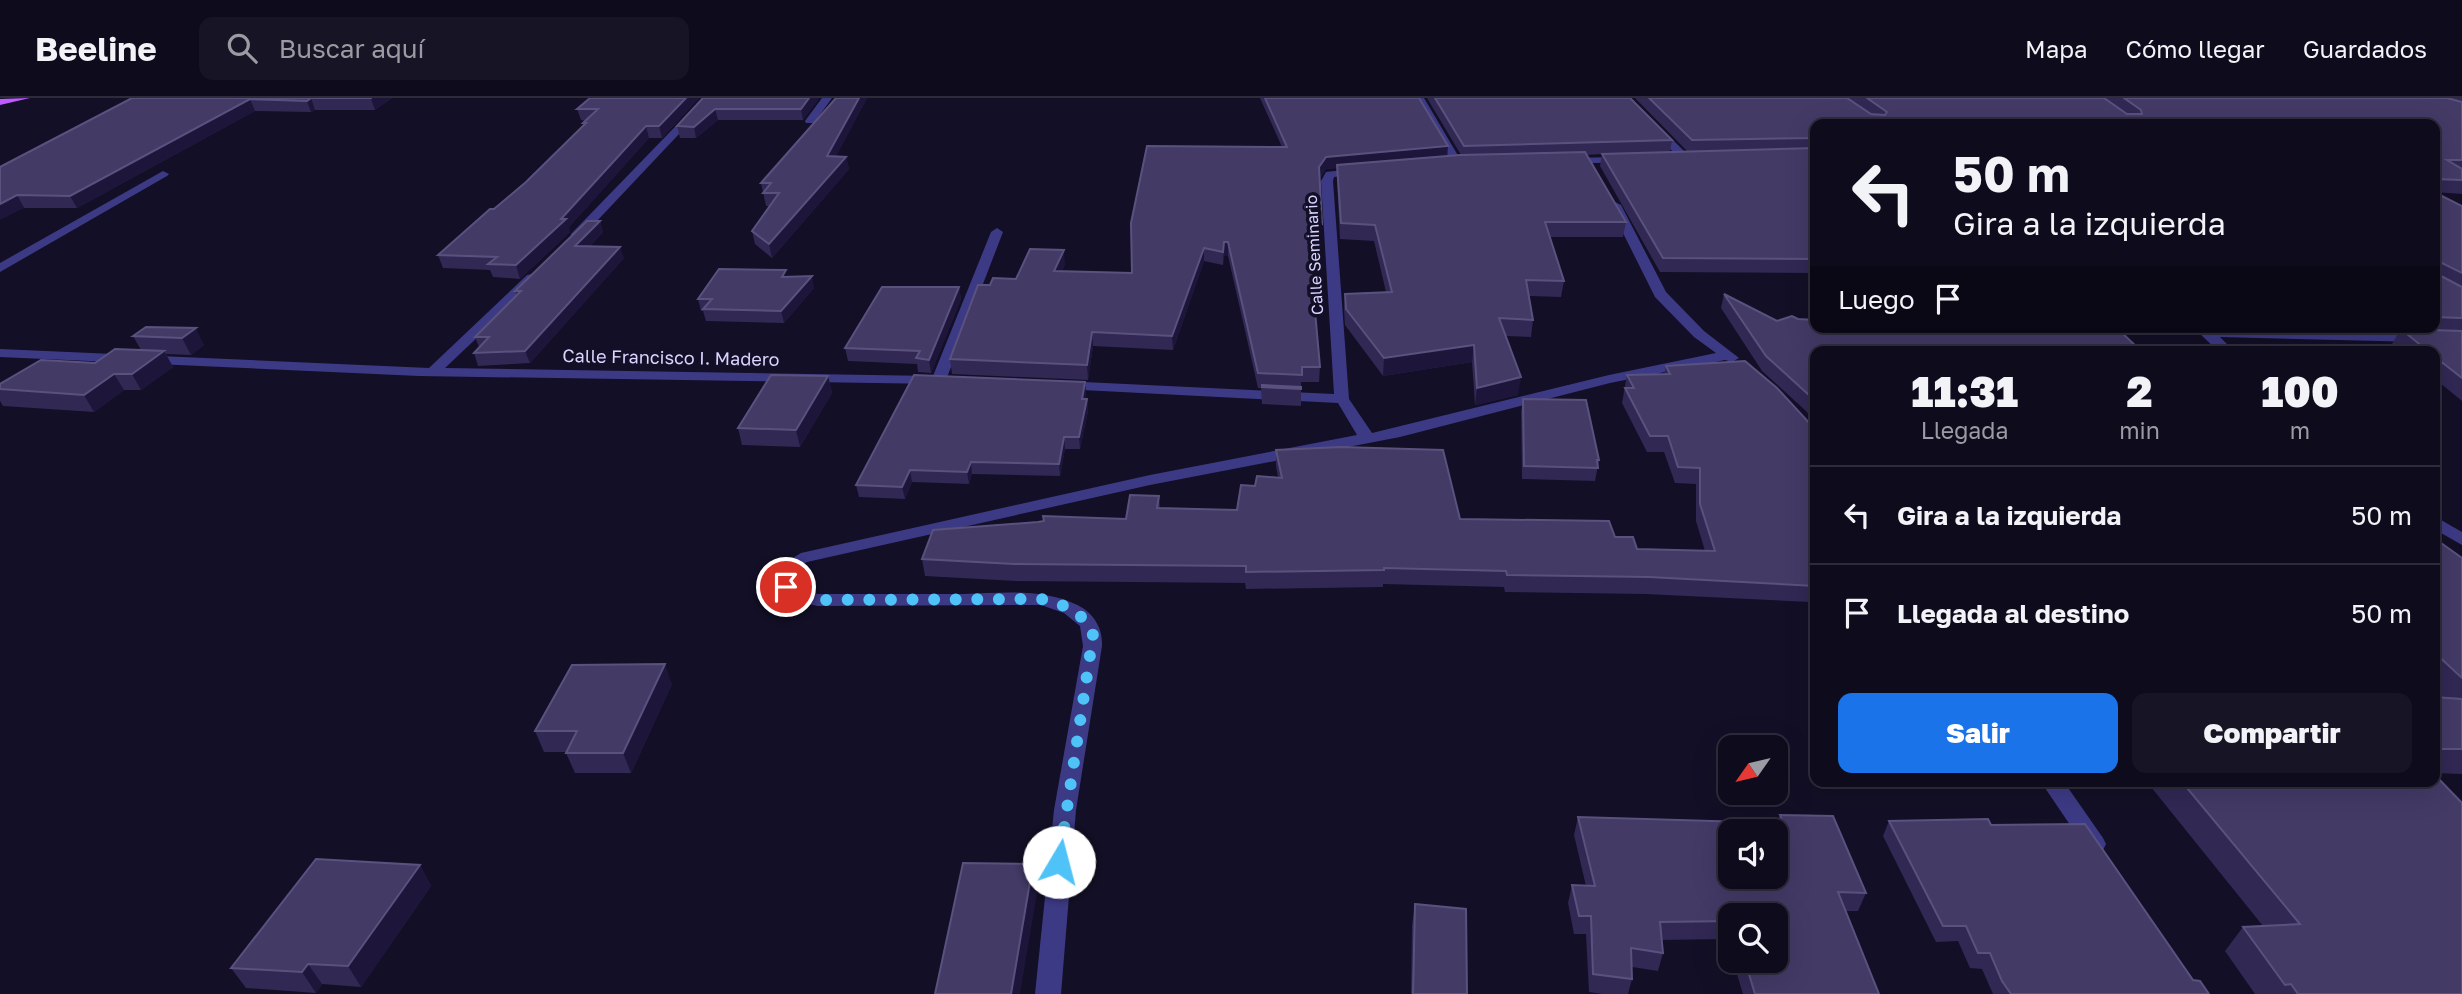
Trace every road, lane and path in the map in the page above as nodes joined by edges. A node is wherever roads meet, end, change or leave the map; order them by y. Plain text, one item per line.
1 (26, 98) edge
2 (708, 98) edge
3 (827, 98) edge
4 (1419, 98) edge
5 (1625, 98) edge
6 (0, 102) edge
7 (810, 121) dead end
8 (1685, 158) junction
9 (1698, 158) edge
10 (1671, 159) edge
11 (1629, 160) edge
12 (1549, 162) edge
13 (1458, 164) junction
14 (1471, 164) edge
15 (1445, 165) edge
16 (1368, 170) edge
17 (163, 174) dead end
18 (1608, 194) edge
19 (997, 232) dead end
20 (563, 248) edge
21 (0, 268) edge
22 (543, 268) edge
23 (2206, 333) edge
24 (2289, 333) edge
25 (2462, 339) edge
26 (2221, 346) edge
27 (0, 353) edge
28 (433, 372) junction
29 (1048, 384) edge
30 (1342, 398) junction
31 (1367, 439) junction
32 (2440, 525) edge
33 (2462, 540) edge
34 (2055, 787) edge
35 (2106, 860) edge
36 (1048, 994) edge

1 - 6 main road
2 - 20 street
3 - 7 street
4 - 13 street
5 - 8 street
8 - 9 street
8 - 10 street
11 - 12 street
13 - 14 street
13 - 15 street
16 - 30 street, Calle Seminario
17 - 21 street
18 - 31 street
19 - 28 street, Calle Francisco I. Madero
22 - 28 street
23 - 26 street
24 - 25 street
27 - 28 street, Calle Francisco I. Madero
29 - 30 street
30 - 31 street
31 - 36 street
32 - 33 street
34 - 35 street

